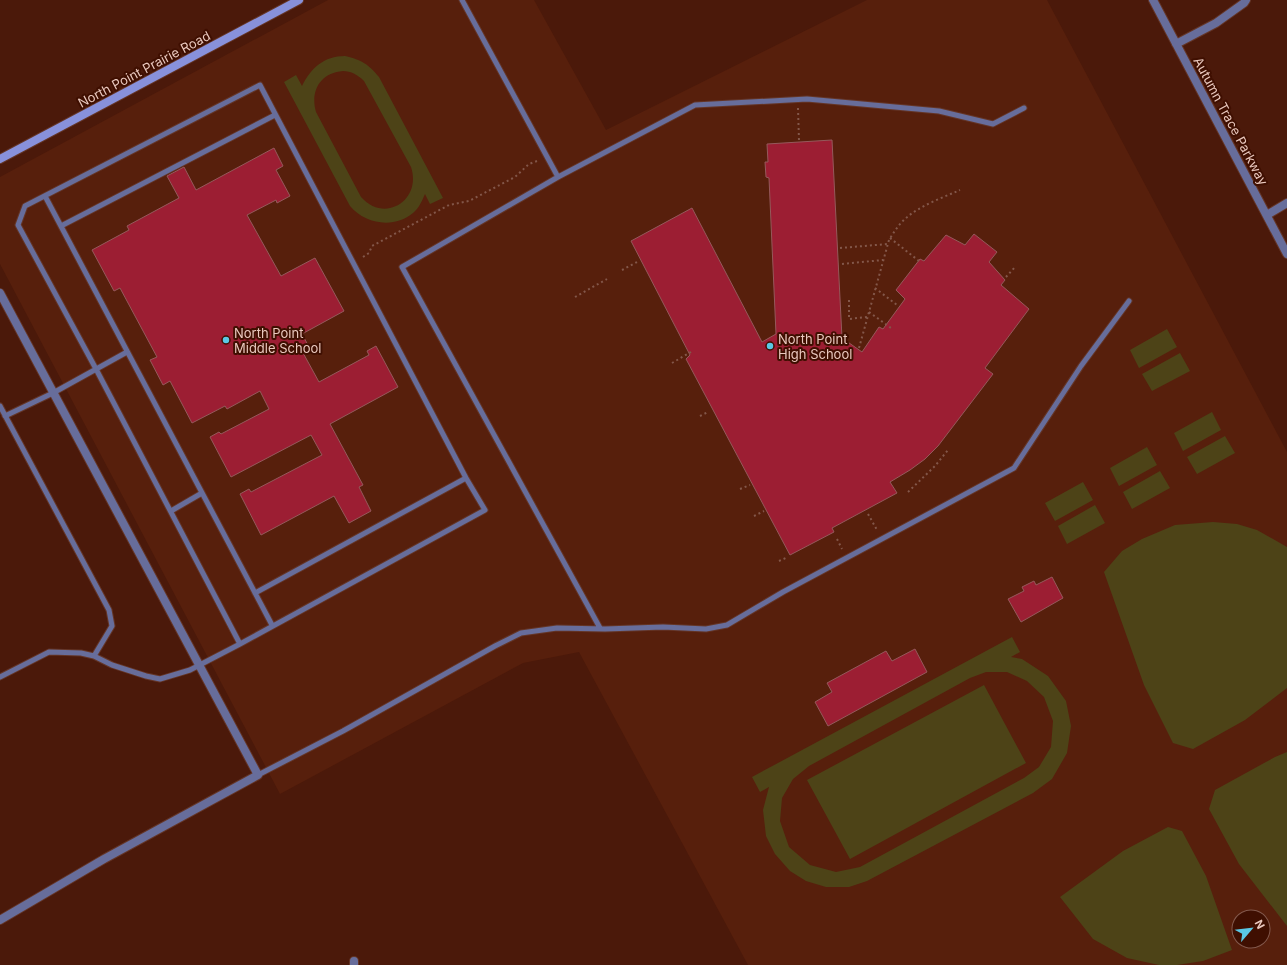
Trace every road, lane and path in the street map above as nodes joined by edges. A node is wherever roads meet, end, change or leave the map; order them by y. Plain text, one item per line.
1 (299, 0) edge
2 (462, 0) edge
3 (1153, 0) edge
4 (1246, 0) edge
5 (1176, 44) junction
6 (798, 105) dead end
7 (1024, 108) dead end
8 (275, 115) junction
9 (799, 141) dead end
10 (0, 159) edge
11 (537, 161) dead end
12 (558, 177) junction
13 (960, 190) dead end
14 (45, 196) junction
15 (1287, 203) edge
16 (1268, 215) junction
17 (61, 226) junction
18 (890, 238) junction
19 (888, 244) junction
20 (840, 248) dead end
21 (1287, 254) edge
22 (363, 257) dead end
23 (883, 260) junction
24 (639, 261) dead end
25 (919, 261) dead end
26 (842, 264) dead end
27 (1015, 267) dead end
28 (622, 270) dead end
29 (1006, 277) dead end
30 (607, 279) dead end
31 (875, 288) junction
32 (0, 293) edge
33 (575, 297) dead end
34 (849, 300) dead end
35 (1129, 301) dead end
36 (897, 305) dead end
37 (869, 312) junction
38 (867, 317) junction
39 (891, 328) dead end
40 (858, 348) dead end
41 (127, 352) junction
42 (691, 352) dead end
43 (672, 363) dead end
44 (96, 369) junction
45 (53, 393) junction
46 (0, 406) edge
47 (708, 412) dead end
48 (5, 416) junction
49 (700, 416) dead end
50 (948, 450) dead end
51 (466, 478) junction
52 (750, 485) dead end
53 (740, 489) dead end
54 (908, 492) dead end
55 (202, 493) junction
56 (171, 511) junction
57 (764, 511) dead end
58 (868, 514) dead end
59 (754, 516) dead end
60 (877, 530) dead end
61 (837, 539) dead end
62 (842, 549) dead end
63 (788, 557) dead end
64 (779, 561) dead end
65 (255, 593) junction
66 (272, 625) junction
67 (600, 628) junction
68 (240, 644) junction
69 (94, 656) junction
70 (200, 666) junction
71 (0, 677) edge
72 (258, 775) junction
73 (0, 920) edge

1 - 10 street, North Point Prairie Road
2 - 12 lane
3 - 5 street, Autumn Trace Parkway
4 - 5 street
5 - 16 street, Autumn Trace Parkway
6 - 9 path
7 - 12 lane
8 - 14 lane
8 - 17 lane
8 - 51 lane
11 - 22 path
12 - 67 lane
13 - 18 path
14 - 17 lane
14 - 44 lane
15 - 16 street
16 - 21 street, Autumn Trace Parkway
17 - 41 lane
18 - 19 path
18 - 25 path
19 - 20 path
19 - 23 path
23 - 26 path
23 - 31 path
24 - 28 path
27 - 29 path
30 - 33 path
31 - 36 path
31 - 37 path
32 - 45 street
34 - 38 path
35 - 67 lane
37 - 38 path
37 - 39 path
38 - 40 path
41 - 44 lane
41 - 55 lane
42 - 43 path
44 - 45 lane
44 - 56 lane
45 - 48 lane
45 - 70 street
46 - 48 lane
47 - 49 path
48 - 69 lane
50 - 54 path
51 - 65 lane
51 - 66 lane
52 - 53 path
55 - 56 lane
55 - 65 lane
56 - 68 lane
57 - 59 path
58 - 60 path
61 - 62 path
63 - 64 path
65 - 66 lane
66 - 68 lane
67 - 72 lane
68 - 70 lane
69 - 70 lane
69 - 71 lane
70 - 72 street
72 - 73 street

